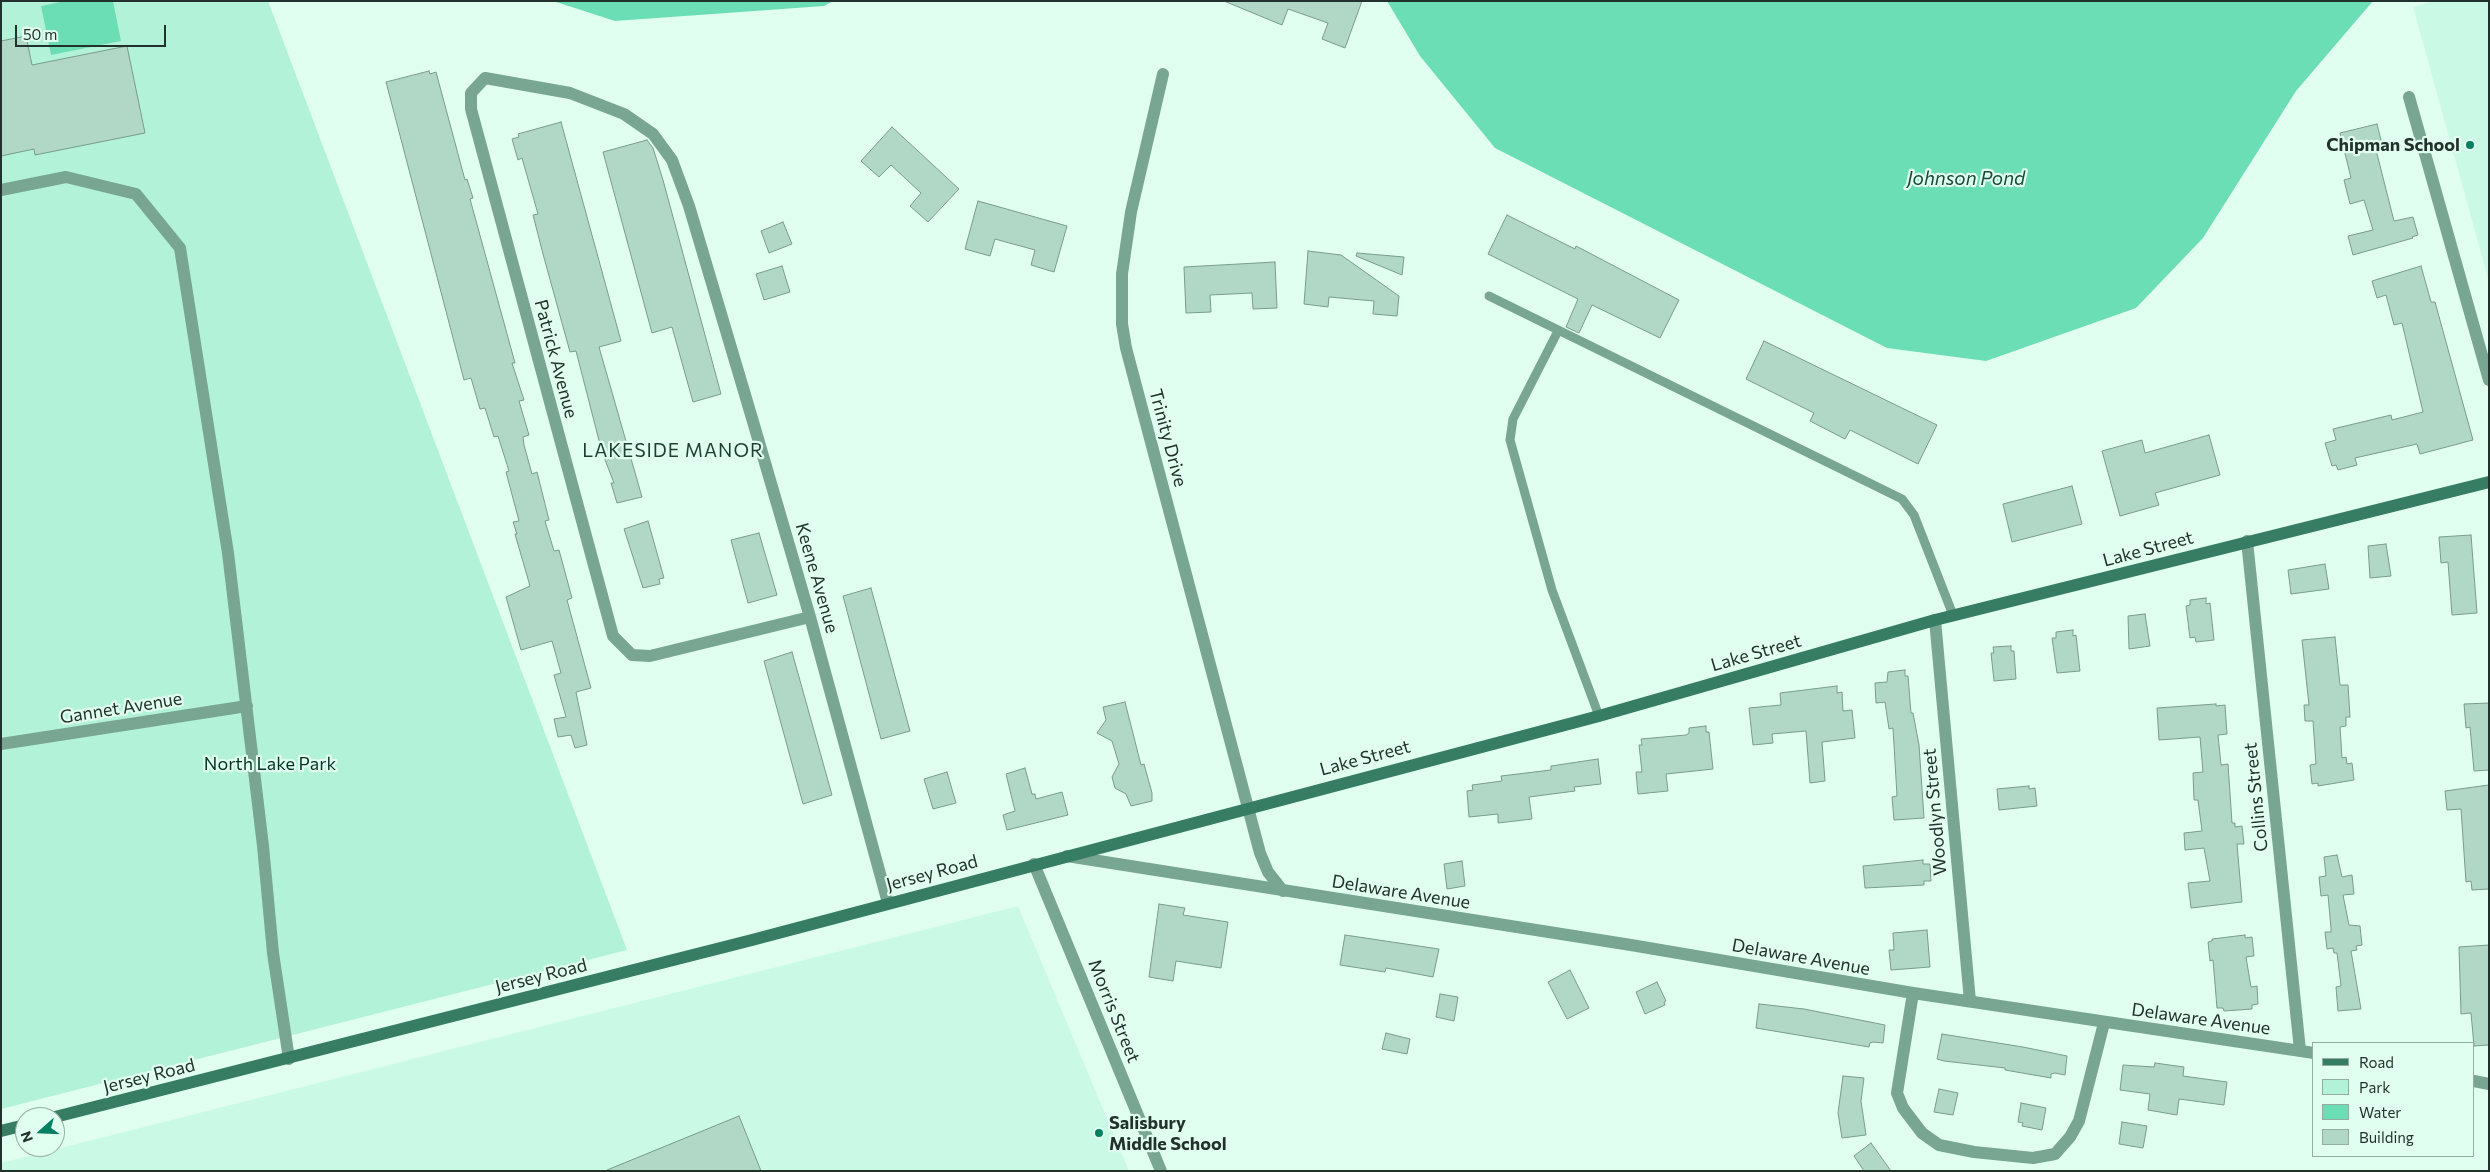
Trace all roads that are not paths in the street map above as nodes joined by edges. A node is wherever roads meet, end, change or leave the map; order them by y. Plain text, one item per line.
1 (1163, 74) dead end
2 (471, 94) joint
3 (2409, 97) dead end
4 (1, 190) edge
5 (1488, 296) dead end
6 (1558, 331) junction
7 (2489, 380) edge
8 (2489, 482) edge
9 (2247, 541) junction
10 (1954, 615) junction
11 (810, 617) junction
12 (1935, 620) junction
13 (247, 706) junction
14 (1599, 716) junction
15 (1, 744) edge
16 (1248, 807) junction
17 (1067, 856) junction
18 (1034, 864) junction
19 (1283, 891) junction
20 (888, 903) junction
21 (1913, 993) junction
22 (1970, 1001) junction
23 (2104, 1023) junction
24 (2300, 1050) junction
25 (2312, 1053) edge
26 (289, 1059) junction
27 (2475, 1081) edge
28 (2489, 1084) edge
29 (65, 1115) edge
30 (15, 1128) edge
31 (1, 1131) edge
32 (1161, 1171) edge

1 - 16 street, Trinity Drive
2 - 11 street, Keene Avenue
2 - 11 street, Patrick Avenue
3 - 7 street
4 - 13 street
5 - 6 lane
6 - 10 lane
6 - 14 lane
8 - 9 street, Lake Street
9 - 10 street, Lake Street
9 - 24 street, Collins Street
10 - 12 street, Lake Street
11 - 20 street, Keene Avenue
12 - 14 street, Lake Street
12 - 22 street, Woodlyn Street
13 - 15 street, Gannet Avenue
13 - 26 street
14 - 16 street, Lake Street
16 - 17 street, Lake Street
16 - 19 street
17 - 18 street, Lake Street
17 - 19 street, Delaware Avenue
18 - 20 street, Jersey Road
18 - 32 street, Morris Street
19 - 21 street, Delaware Avenue
20 - 26 street, Jersey Road
21 - 22 street, Delaware Avenue
21 - 23 street
22 - 23 street, Delaware Avenue
23 - 24 street, Delaware Avenue
24 - 25 street, Delaware Avenue
26 - 29 street, Jersey Road
27 - 28 street
30 - 31 street

